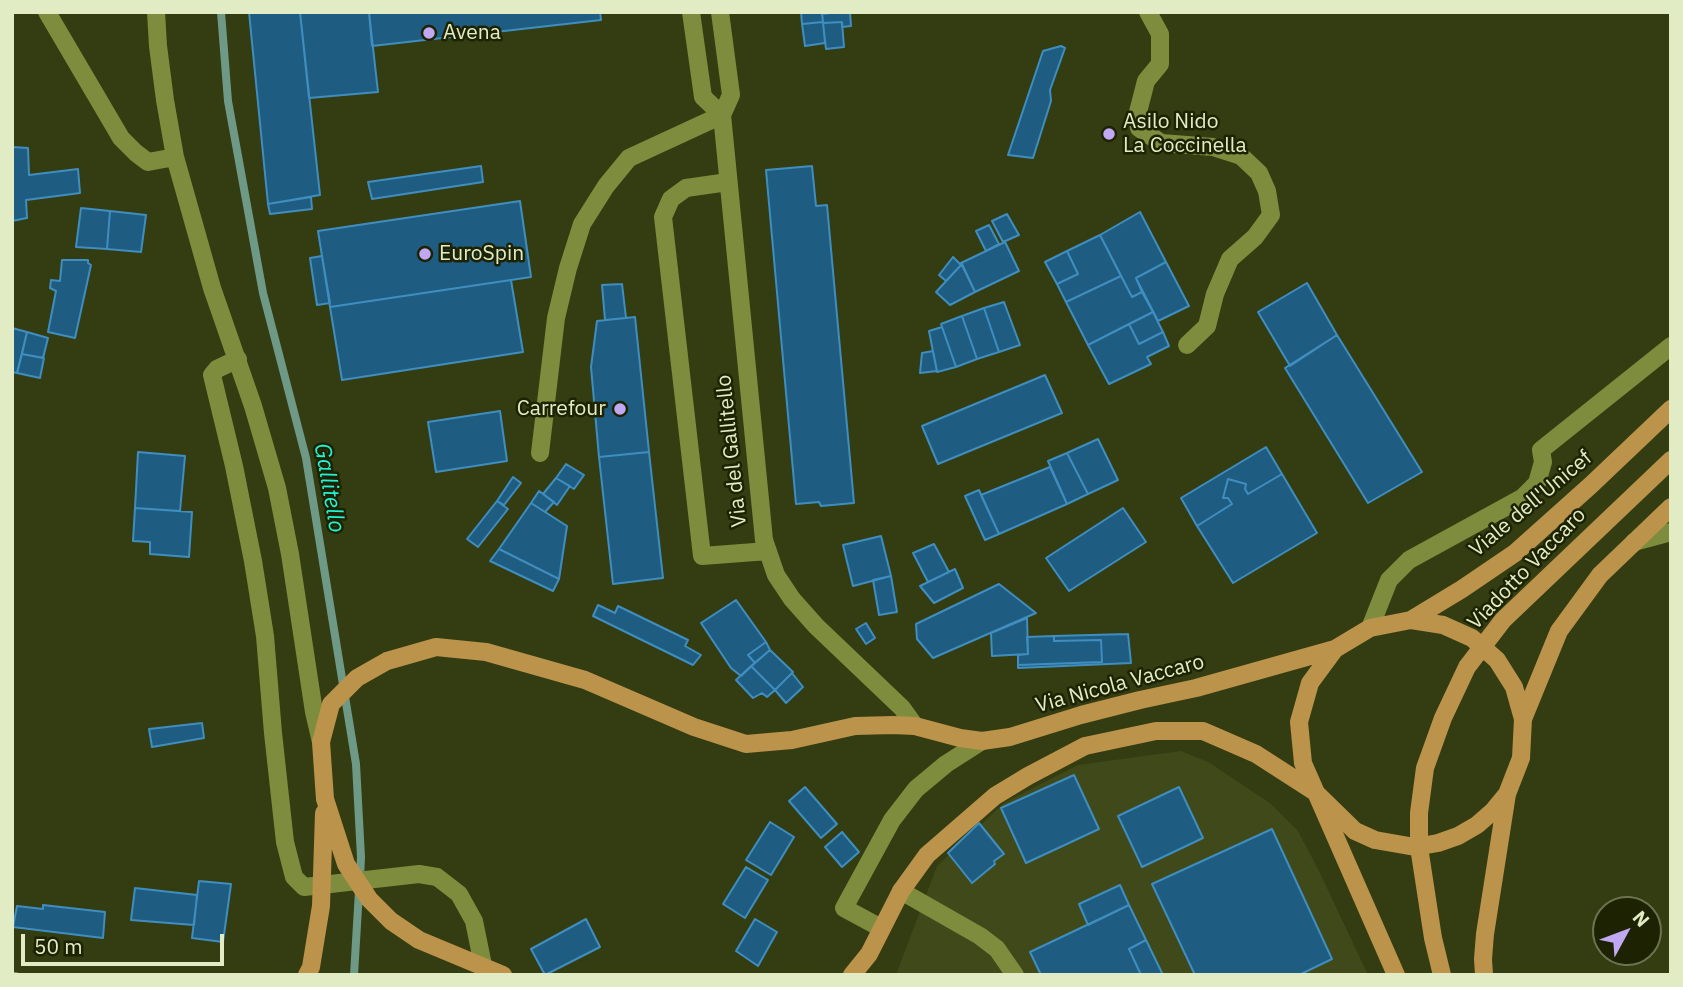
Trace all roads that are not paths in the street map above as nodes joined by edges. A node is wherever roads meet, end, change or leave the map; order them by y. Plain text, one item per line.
1 (47, 12) edge
2 (156, 12) edge
3 (691, 12) edge
4 (720, 12) edge
5 (1148, 12) edge
6 (722, 115) junction
7 (174, 157) junction
8 (728, 182) junction
9 (1187, 345) dead end
10 (1671, 346) edge
11 (237, 359) junction
12 (1671, 409) edge
13 (540, 453) dead end
14 (1671, 460) edge
15 (1671, 507) edge
16 (1671, 532) edge
17 (1634, 542) junction
18 (768, 551) junction
19 (1411, 620) junction
20 (1370, 628) junction
21 (1335, 649) junction
22 (1523, 719) junction
23 (915, 726) junction
24 (982, 741) junction
25 (321, 742) junction
26 (1315, 792) junction
27 (1507, 794) junction
28 (325, 799) junction
29 (901, 891) junction
30 (881, 928) junction
31 (869, 954) junction
32 (307, 975) edge
33 (485, 975) edge
34 (503, 975) edge
35 (852, 975) edge
36 (866, 975) edge
37 (1015, 975) edge
38 (1396, 975) edge
39 (1442, 975) edge
40 (1484, 975) edge

1 - 7 street
2 - 7 street
3 - 6 street
4 - 6 street, Via del Gallitello
5 - 9 street
6 - 8 street, Via del Gallitello
6 - 13 street
7 - 11 street
8 - 18 street, Via del Gallitello
8 - 18 street
10 - 20 street
11 - 25 street
11 - 33 street
12 - 19 main road, Viale dell'Unicef
14 - 39 main road, Viadotto Vaccaro
15 - 17 main road
16 - 17 street
17 - 22 main road
18 - 23 street, Via del Gallitello
19 - 20 main road
19 - 22 main road
20 - 21 main road
21 - 24 main road, Via Nicola Vaccaro
21 - 26 main road
22 - 27 main road
23 - 24 main road, Via Nicola Vaccaro
23 - 25 main road, Via Nicola Vaccaro
24 - 30 street
25 - 28 main road, Via Nicola Vaccaro
26 - 27 main road
26 - 29 main road
26 - 38 main road
27 - 40 main road
28 - 32 main road
28 - 34 main road
29 - 30 main road
29 - 37 street
30 - 31 main road
31 - 35 main road
31 - 36 street

